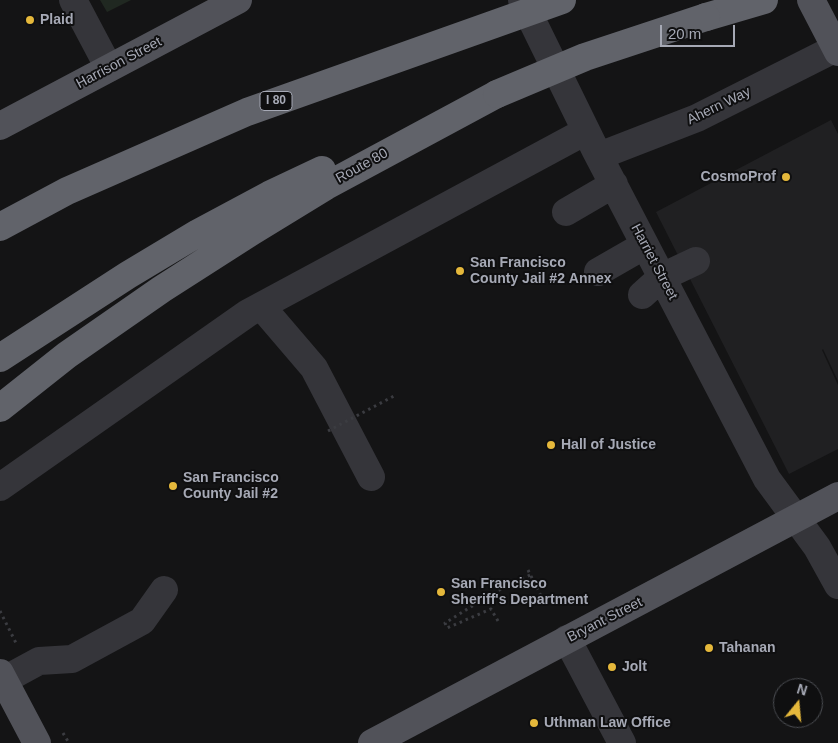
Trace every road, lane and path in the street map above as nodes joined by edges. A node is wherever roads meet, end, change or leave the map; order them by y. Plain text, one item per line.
1 (74, 0) edge
2 (238, 0) edge
3 (522, 0) edge
4 (562, 0) edge
5 (764, 0) edge
6 (811, 0) edge
7 (837, 50) edge
8 (109, 68) junction
9 (497, 94) junction
10 (0, 126) edge
11 (586, 130) junction
12 (599, 156) junction
13 (614, 184) junction
14 (566, 212) dead end
15 (0, 227) edge
16 (645, 245) junction
17 (696, 261) dead end
18 (598, 272) dead end
19 (662, 277) junction
20 (642, 295) dead end
21 (261, 306) junction
22 (0, 358) edge
23 (394, 396) dead end
24 (0, 408) edge
25 (328, 431) dead end
26 (372, 477) dead end
27 (0, 487) edge
28 (838, 496) edge
29 (797, 518) junction
30 (528, 570) dead end
31 (530, 575) junction
32 (838, 585) edge
33 (164, 590) dead end
34 (542, 598) dead end
35 (498, 621) dead end
36 (567, 639) junction
37 (2, 676) edge
38 (37, 743) edge
39 (372, 743) edge
40 (622, 743) edge

1 - 8 street
2 - 8 main road, Harrison Street
3 - 11 street, Harriet Street
4 - 15 highway, I 80, bridge
5 - 9 highway, Route 80, bridge
6 - 7 main road
7 - 12 street, Ahern Way
8 - 10 main road, Harrison Street
9 - 22 highway
9 - 24 highway, Route 80
11 - 12 street, Harriet Street
11 - 21 street
12 - 13 street, Harriet Street
13 - 14 street
13 - 16 street, Harriet Street
16 - 18 street
16 - 19 street, Harriet Street
17 - 19 street
19 - 20 street
19 - 29 street, Harriet Street
21 - 26 street
21 - 27 street
23 - 25 path, bridge
28 - 29 main road, Bryant Street
29 - 32 street, Harriet Street
29 - 36 main road, Bryant Street
30 - 31 path
31 - 34 path
31 - 35 path
33 - 37 street
36 - 39 main road, Bryant Street
36 - 40 street
37 - 38 main road

